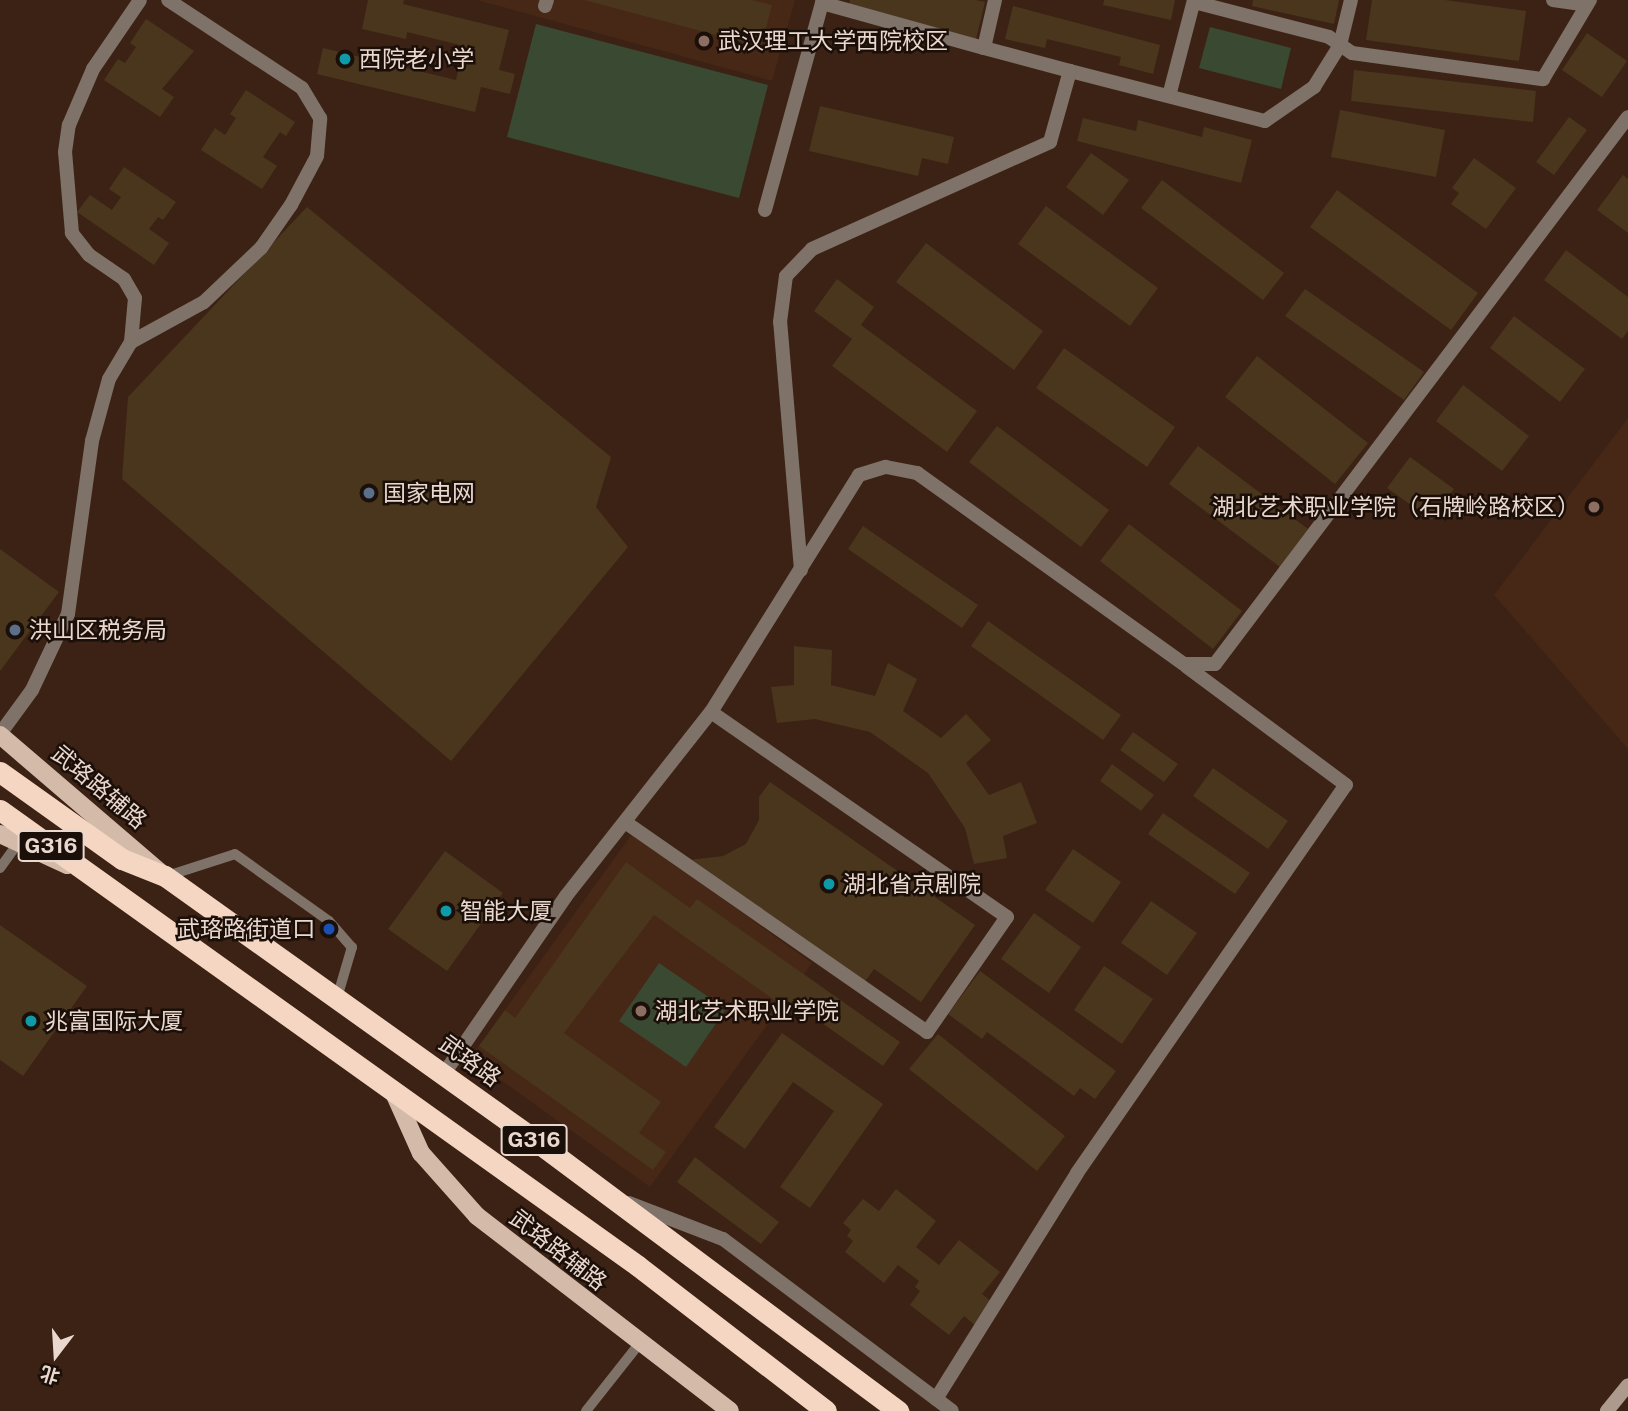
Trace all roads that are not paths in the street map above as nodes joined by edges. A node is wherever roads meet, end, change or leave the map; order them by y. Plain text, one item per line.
1 (140, 0) edge
2 (168, 0) edge
3 (995, 0) edge
4 (1351, 0) edge
5 (1553, 0) edge
6 (1194, 1) edge
7 (1589, 3) edge
8 (1340, 45) junction
9 (984, 48) junction
10 (1070, 71) junction
11 (1169, 96) junction
12 (1628, 117) edge
13 (765, 210) dead end
14 (131, 342) junction
15 (801, 569) junction
16 (1184, 664) junction
17 (711, 712) junction
18 (0, 735) edge
19 (0, 772) edge
20 (0, 810) edge
21 (625, 822) junction
22 (0, 834) edge
23 (18, 843) junction
24 (0, 868) edge
25 (165, 876) junction
26 (101, 881) junction
27 (337, 999) junction
28 (443, 1074) junction
29 (394, 1093) junction
30 (611, 1196) junction
31 (639, 1344) junction
32 (1628, 1385) edge
33 (936, 1399) junction
34 (586, 1411) edge
35 (730, 1411) edge
36 (826, 1411) edge
37 (898, 1411) edge
38 (952, 1411) edge
39 (1608, 1411) edge

1 - 14 street
2 - 14 street
3 - 9 street
4 - 8 street
5 - 7 street
6 - 8 street
6 - 11 street
7 - 8 street
8 - 11 street
9 - 10 street
9 - 13 street
10 - 11 street
10 - 15 street
12 - 16 street
14 - 18 street
15 - 16 street
15 - 17 street
16 - 33 street
17 - 21 street
17 - 21 street
18 - 25 main road, 武珞路辅路
19 - 25 highway, 武珞路 / G316
20 - 26 highway, G316
21 - 28 street
22 - 23 main road
23 - 24 lane
23 - 26 main road
25 - 27 highway, 武珞路 / G316
25 - 27 lane
26 - 29 highway, G316
27 - 28 highway, 武珞路 / G316
28 - 30 highway, 武珞路 / G316
29 - 31 main road, 武珞路辅路
29 - 36 highway, G316
30 - 33 street
30 - 37 highway, 武珞路 / G316
31 - 34 lane
31 - 35 main road, 武珞路辅路
32 - 39 main road
33 - 38 street

